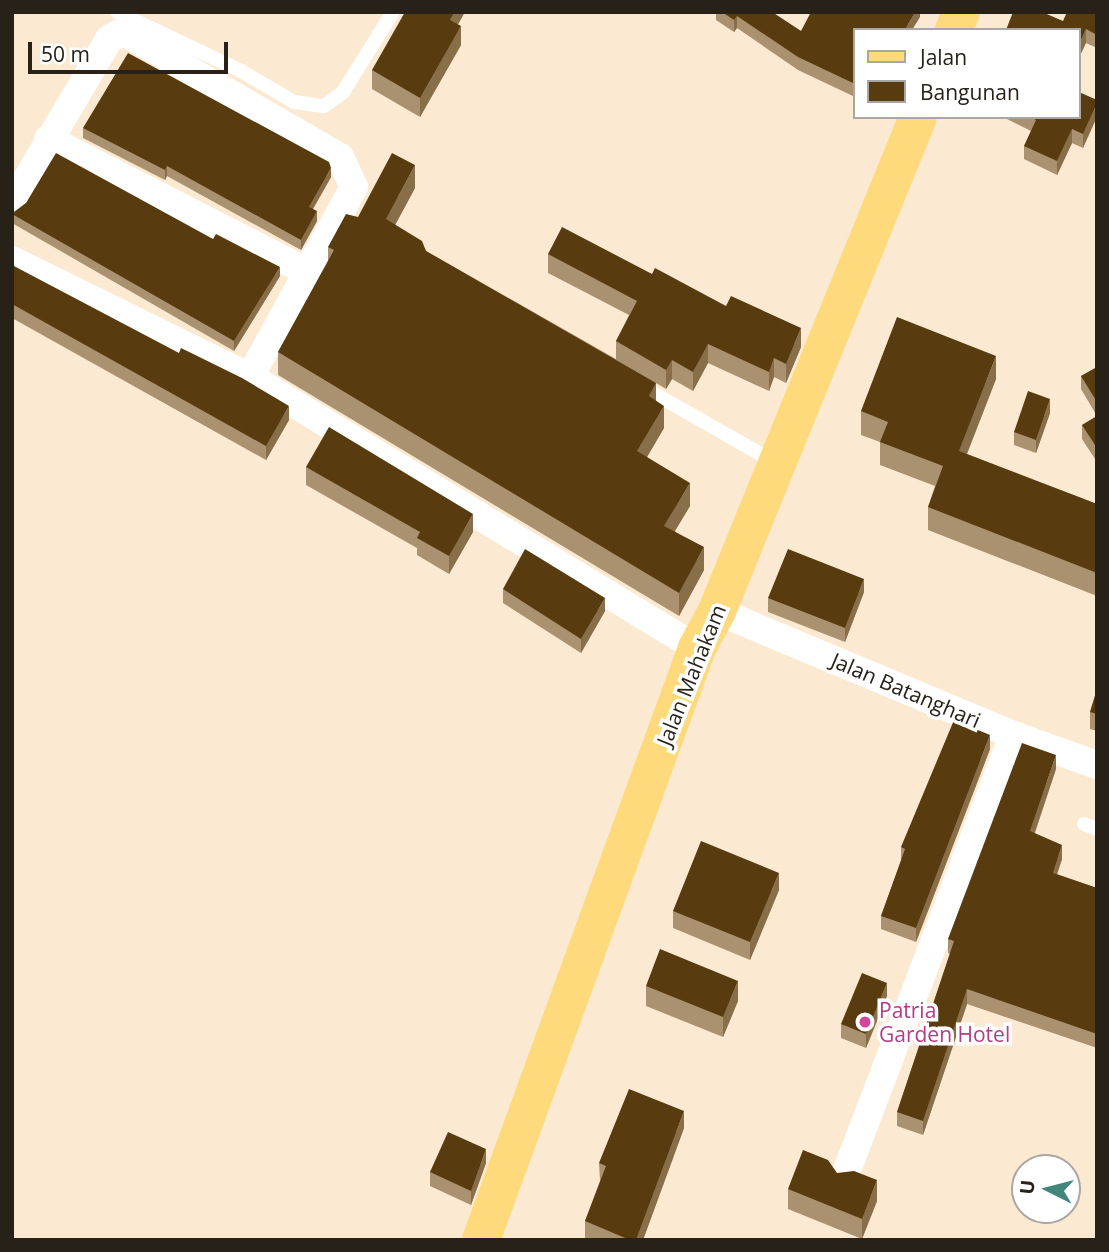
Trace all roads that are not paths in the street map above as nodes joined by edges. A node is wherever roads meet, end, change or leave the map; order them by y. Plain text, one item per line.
1 (117, 12) edge
2 (393, 12) edge
3 (917, 119) edge
4 (47, 139) junction
5 (12, 204) edge
6 (12, 260) edge
7 (310, 273) junction
8 (622, 375) edge
9 (250, 377) junction
10 (777, 464) junction
11 (717, 611) junction
12 (697, 648) junction
13 (1013, 735) junction
14 (1097, 765) edge
15 (844, 1178) edge
16 (481, 1240) edge

1 - 2 lane
3 - 10 main road, Jalan Mahakam
4 - 5 street
4 - 7 street
4 - 7 street
6 - 9 street
7 - 9 street
8 - 10 lane
9 - 12 street
10 - 11 main road, Jalan Mahakam
11 - 12 main road, Jalan Mahakam
11 - 13 street, Jalan Batanghari
12 - 16 main road, Jalan Mahakam
13 - 14 street, Jalan Batanghari
13 - 15 street

